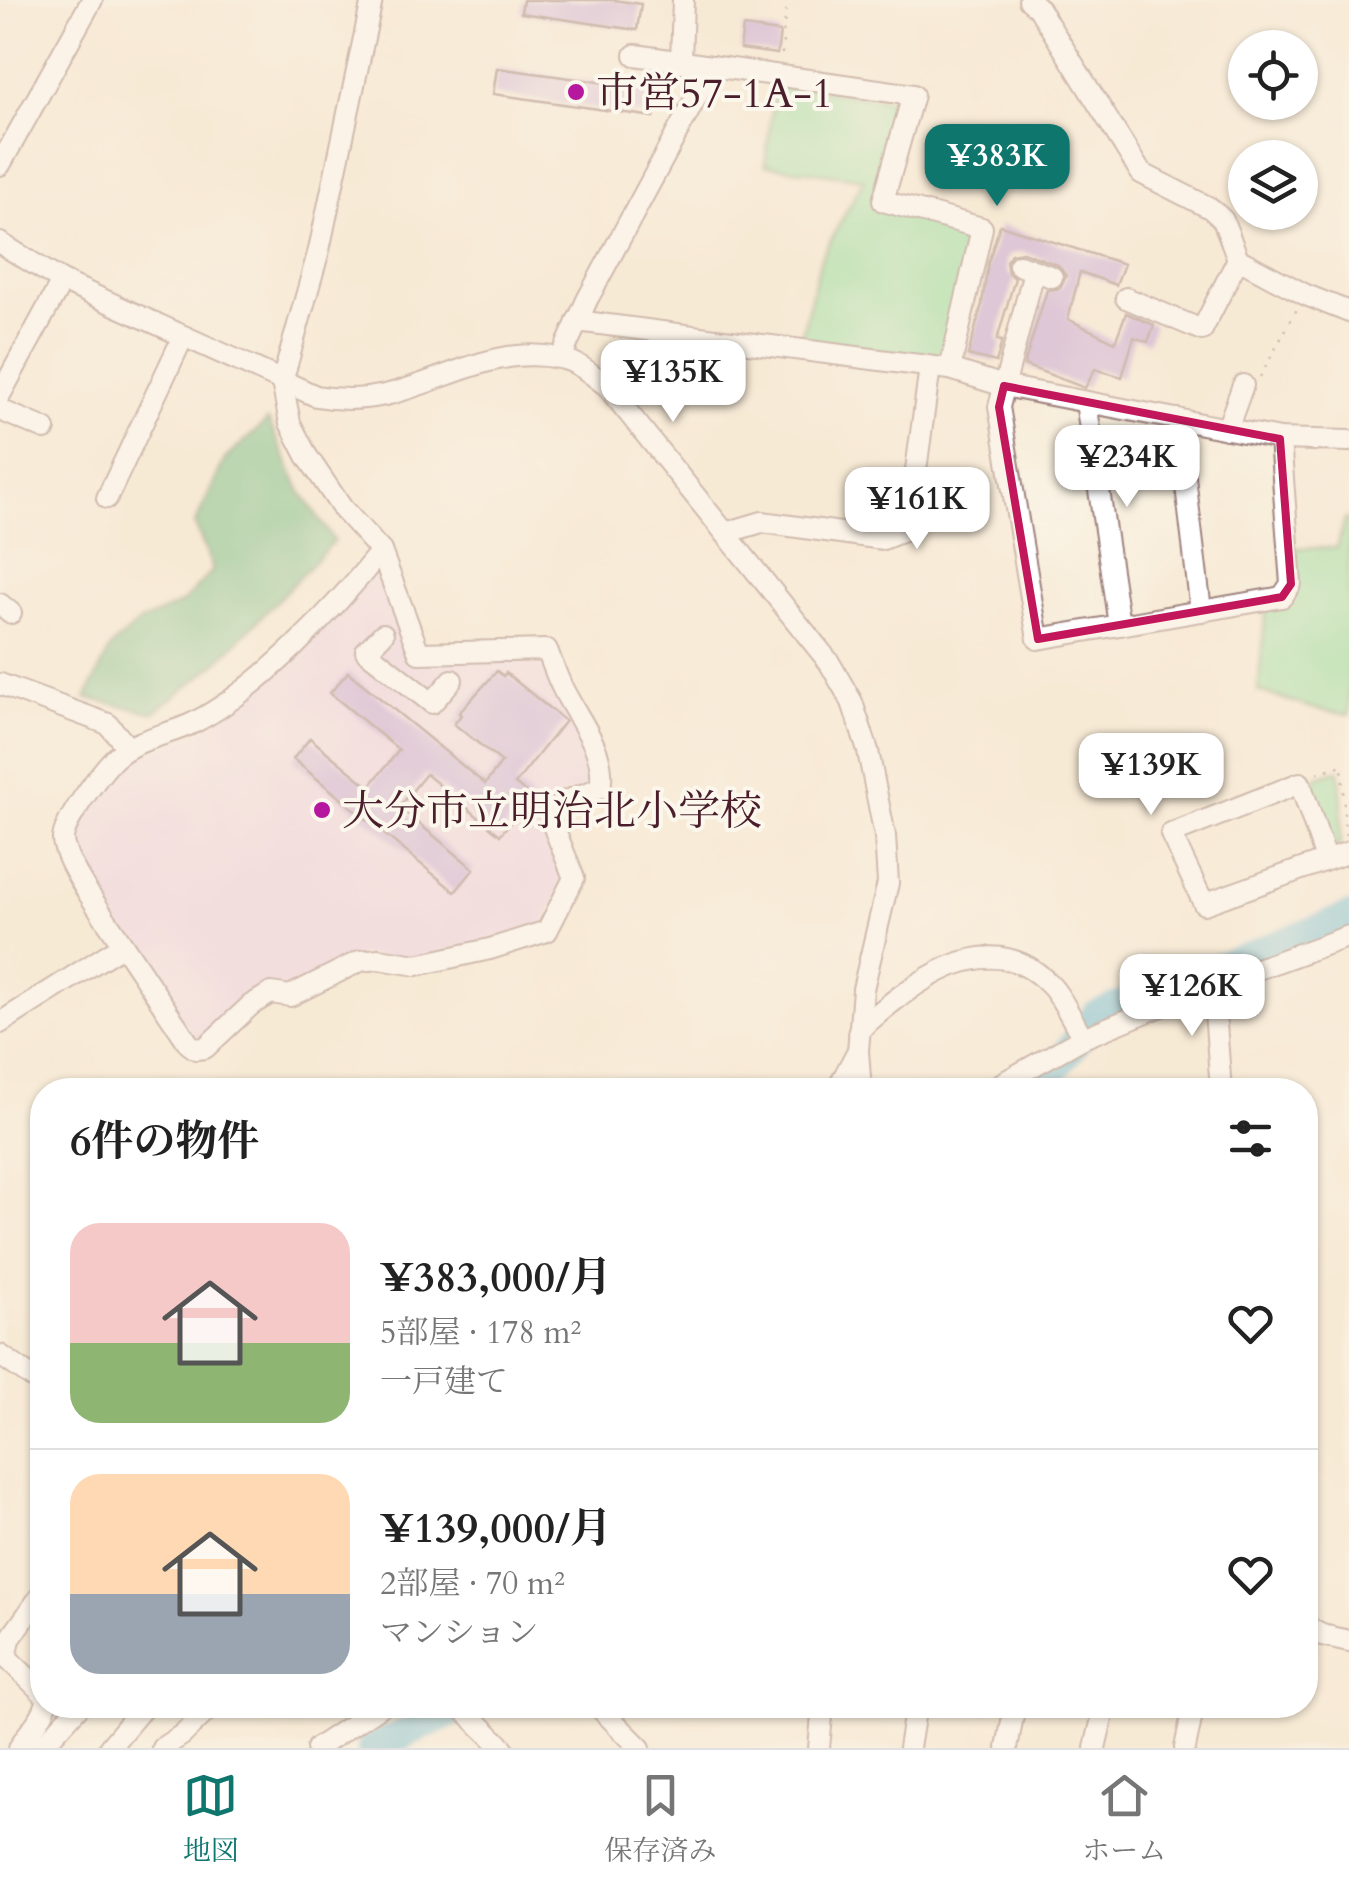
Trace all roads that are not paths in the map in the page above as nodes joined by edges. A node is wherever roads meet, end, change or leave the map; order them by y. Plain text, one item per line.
1 (92, 0) edge
2 (372, 0) edge
3 (683, 0) edge
4 (1030, 0) edge
5 (634, 55) dead end
6 (680, 62) junction
7 (713, 66) junction
8 (0, 166) edge
9 (0, 243) edge
10 (1238, 259) junction
11 (1035, 271) dead end
12 (62, 281) junction
13 (1126, 298) dead end
14 (1349, 312) edge
15 (577, 321) junction
16 (183, 337) junction
17 (561, 358) junction
18 (940, 368) junction
19 (282, 382) junction
20 (1004, 386) junction
21 (1242, 387) road end
22 (0, 395) edge
23 (1086, 402) junction
24 (0, 410) edge
25 (1178, 419) junction
26 (1226, 428) junction
27 (45, 429) dead end
28 (1280, 439) junction
29 (1349, 441) edge
30 (108, 498) dead end
31 (725, 533) junction
32 (381, 551) junction
33 (1202, 611) junction
34 (1119, 625) junction
35 (383, 634) dead end
36 (414, 638) junction
37 (396, 674) junction
38 (452, 680) dead end
39 (0, 684) edge
40 (128, 748) junction
41 (1347, 845) edge
42 (1326, 859) junction
43 (1349, 936) edge
44 (124, 945) junction
45 (1213, 985) junction
46 (0, 1023) edge
47 (1084, 1038) junction
48 (859, 1040) junction
49 (842, 1078) edge
50 (861, 1078) edge
51 (1012, 1078) edge
52 (1219, 1078) edge
53 (0, 1356) edge
54 (30, 1376) edge
55 (30, 1611) edge
56 (1318, 1633) edge
57 (1349, 1641) edge
58 (3, 1660) edge
59 (30, 1682) edge
60 (41, 1718) edge
61 (68, 1718) edge
62 (135, 1718) edge
63 (199, 1718) edge
64 (362, 1718) edge
65 (473, 1718) edge
66 (610, 1718) edge
67 (821, 1718) edge
68 (914, 1718) edge
69 (1013, 1718) edge
70 (1103, 1718) edge
71 (1191, 1718) edge
72 (19, 1748) edge
73 (41, 1748) edge
74 (109, 1748) edge
75 (162, 1748) edge
76 (317, 1748) edge
77 (503, 1748) edge
78 (640, 1748) edge
79 (819, 1748) edge
80 (909, 1748) edge
81 (1007, 1748) edge
82 (1095, 1748) edge
83 (1185, 1748) edge

1 - 8 street
2 - 19 street
3 - 6 street
4 - 10 street
5 - 6 street
6 - 7 street
7 - 15 street
7 - 18 street
9 - 12 street
10 - 13 street
10 - 14 street
11 - 20 street
12 - 16 street
12 - 22 street
15 - 17 street
15 - 18 street
16 - 19 street
16 - 30 street
17 - 19 street
17 - 31 street
18 - 20 street
18 - 31 street
19 - 32 street
20 - 23 street
20 - 34 street
21 - 26 street
23 - 25 street
23 - 34 street
24 - 27 street
25 - 26 street
25 - 33 street
26 - 28 street
28 - 29 street
28 - 33 street
31 - 48 street
32 - 36 street
32 - 40 street
33 - 34 street
35 - 37 street
36 - 37 street
36 - 44 street
37 - 38 street
39 - 40 street
40 - 44 street
41 - 42 street
42 - 42 street
43 - 45 street
44 - 46 street
45 - 47 street
45 - 52 street
47 - 48 street
47 - 51 street
48 - 49 street
48 - 50 street
53 - 54 street
55 - 58 street
56 - 57 street
58 - 59 street
60 - 72 street
61 - 73 street
62 - 74 street
63 - 75 street
64 - 76 street
65 - 77 street
66 - 78 street
67 - 79 street
68 - 80 street
69 - 81 street
70 - 82 street
71 - 83 street

